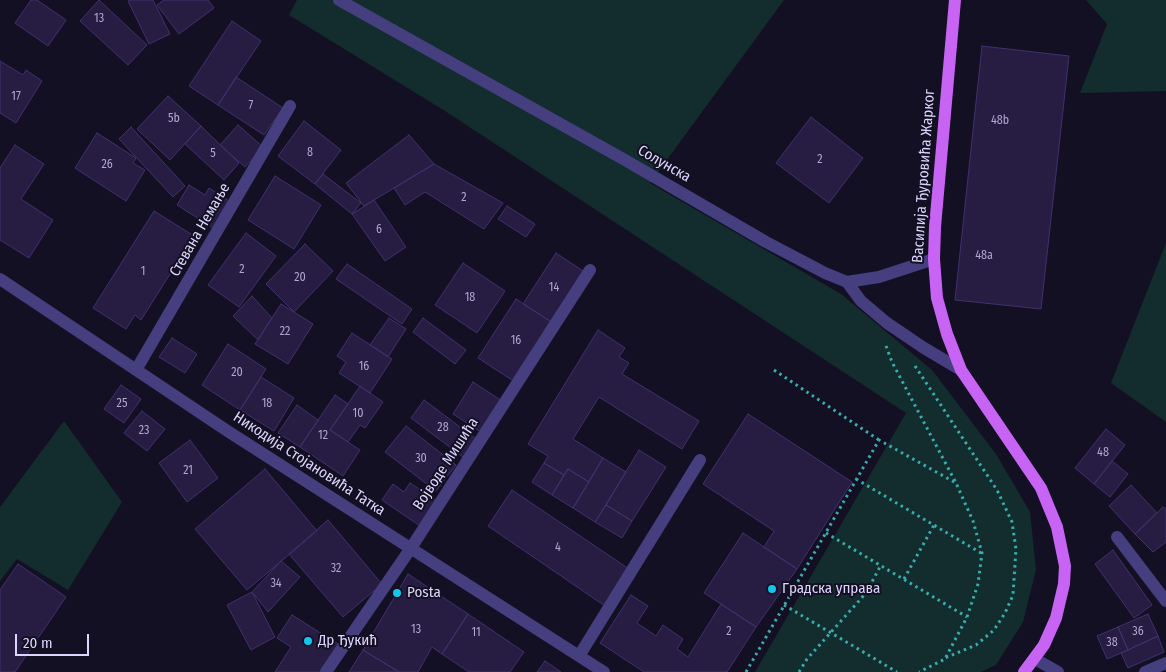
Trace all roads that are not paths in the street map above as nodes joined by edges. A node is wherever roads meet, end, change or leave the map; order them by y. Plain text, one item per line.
1 (339, 0) edge
2 (955, 0) edge
3 (290, 106) dead end
4 (934, 260) junction
5 (590, 270) dead end
6 (0, 279) edge
7 (847, 282) junction
8 (136, 370) junction
9 (961, 370) junction
10 (700, 460) dead end
11 (1117, 537) dead end
12 (411, 548) junction
13 (1166, 601) edge
14 (579, 656) junction
15 (1035, 659) junction
16 (1166, 663) edge
17 (326, 672) edge
18 (604, 672) edge
19 (1024, 672) edge
20 (1058, 672) edge
21 (1145, 672) edge

1 - 7 street, Солунска
2 - 4 main road, Василија Ђуровића Жарког
3 - 8 street, Стевана Немање
4 - 7 street
4 - 9 main road, Василија Ђуровића Жарког
5 - 12 street, Војводе Мишића
6 - 8 street, Никодија Стојановића Татка
7 - 9 street, Солунска
8 - 12 street, Никодија Стојановића Татка
9 - 15 main road, Василија Ђуровића Жарког
10 - 14 street
11 - 13 street
12 - 14 street, Никодија Стојановића Татка
12 - 17 street, Војводе Мишића
14 - 18 street, Никодија Стојановића Татка
15 - 19 main road, Василија Ђуровића Жарког
15 - 20 street
16 - 21 street

